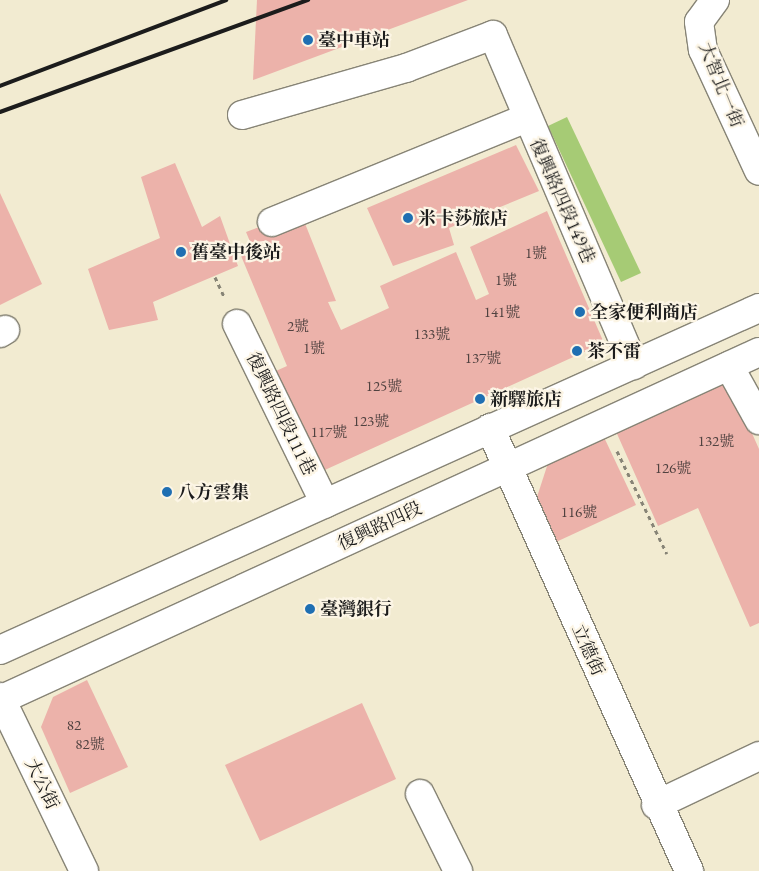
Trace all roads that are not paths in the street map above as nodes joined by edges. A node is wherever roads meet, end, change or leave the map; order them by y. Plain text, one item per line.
1 (715, 0) edge
2 (242, 115) dead end
3 (525, 119) junction
4 (759, 171) edge
5 (272, 222) dead end
6 (759, 308) edge
7 (237, 324) dead end
8 (759, 352) edge
9 (634, 365) junction
10 (729, 366) junction
11 (759, 420) edge
12 (490, 428) junction
13 (508, 468) junction
14 (325, 504) junction
15 (0, 650) edge
16 (0, 699) edge
17 (759, 756) edge
18 (420, 794) dead end
19 (656, 804) junction
20 (84, 871) edge
21 (458, 871) edge
22 (688, 871) edge

1 - 4 main road, 大智北一街
2 - 3 main road, 復興路四段149巷
3 - 5 main road
3 - 9 main road, 復興路四段149巷
6 - 9 main road
7 - 14 main road, 復興路四段111巷
8 - 10 main road, 復興路四段
9 - 12 main road
10 - 11 main road
10 - 13 main road, 復興路四段
12 - 13 main road, 立德街
12 - 14 main road
13 - 16 main road, 復興路四段
13 - 19 main road, 立德街
14 - 15 main road
16 - 20 main road, 大公街
17 - 19 main road
18 - 21 main road
19 - 22 main road, 立德街

